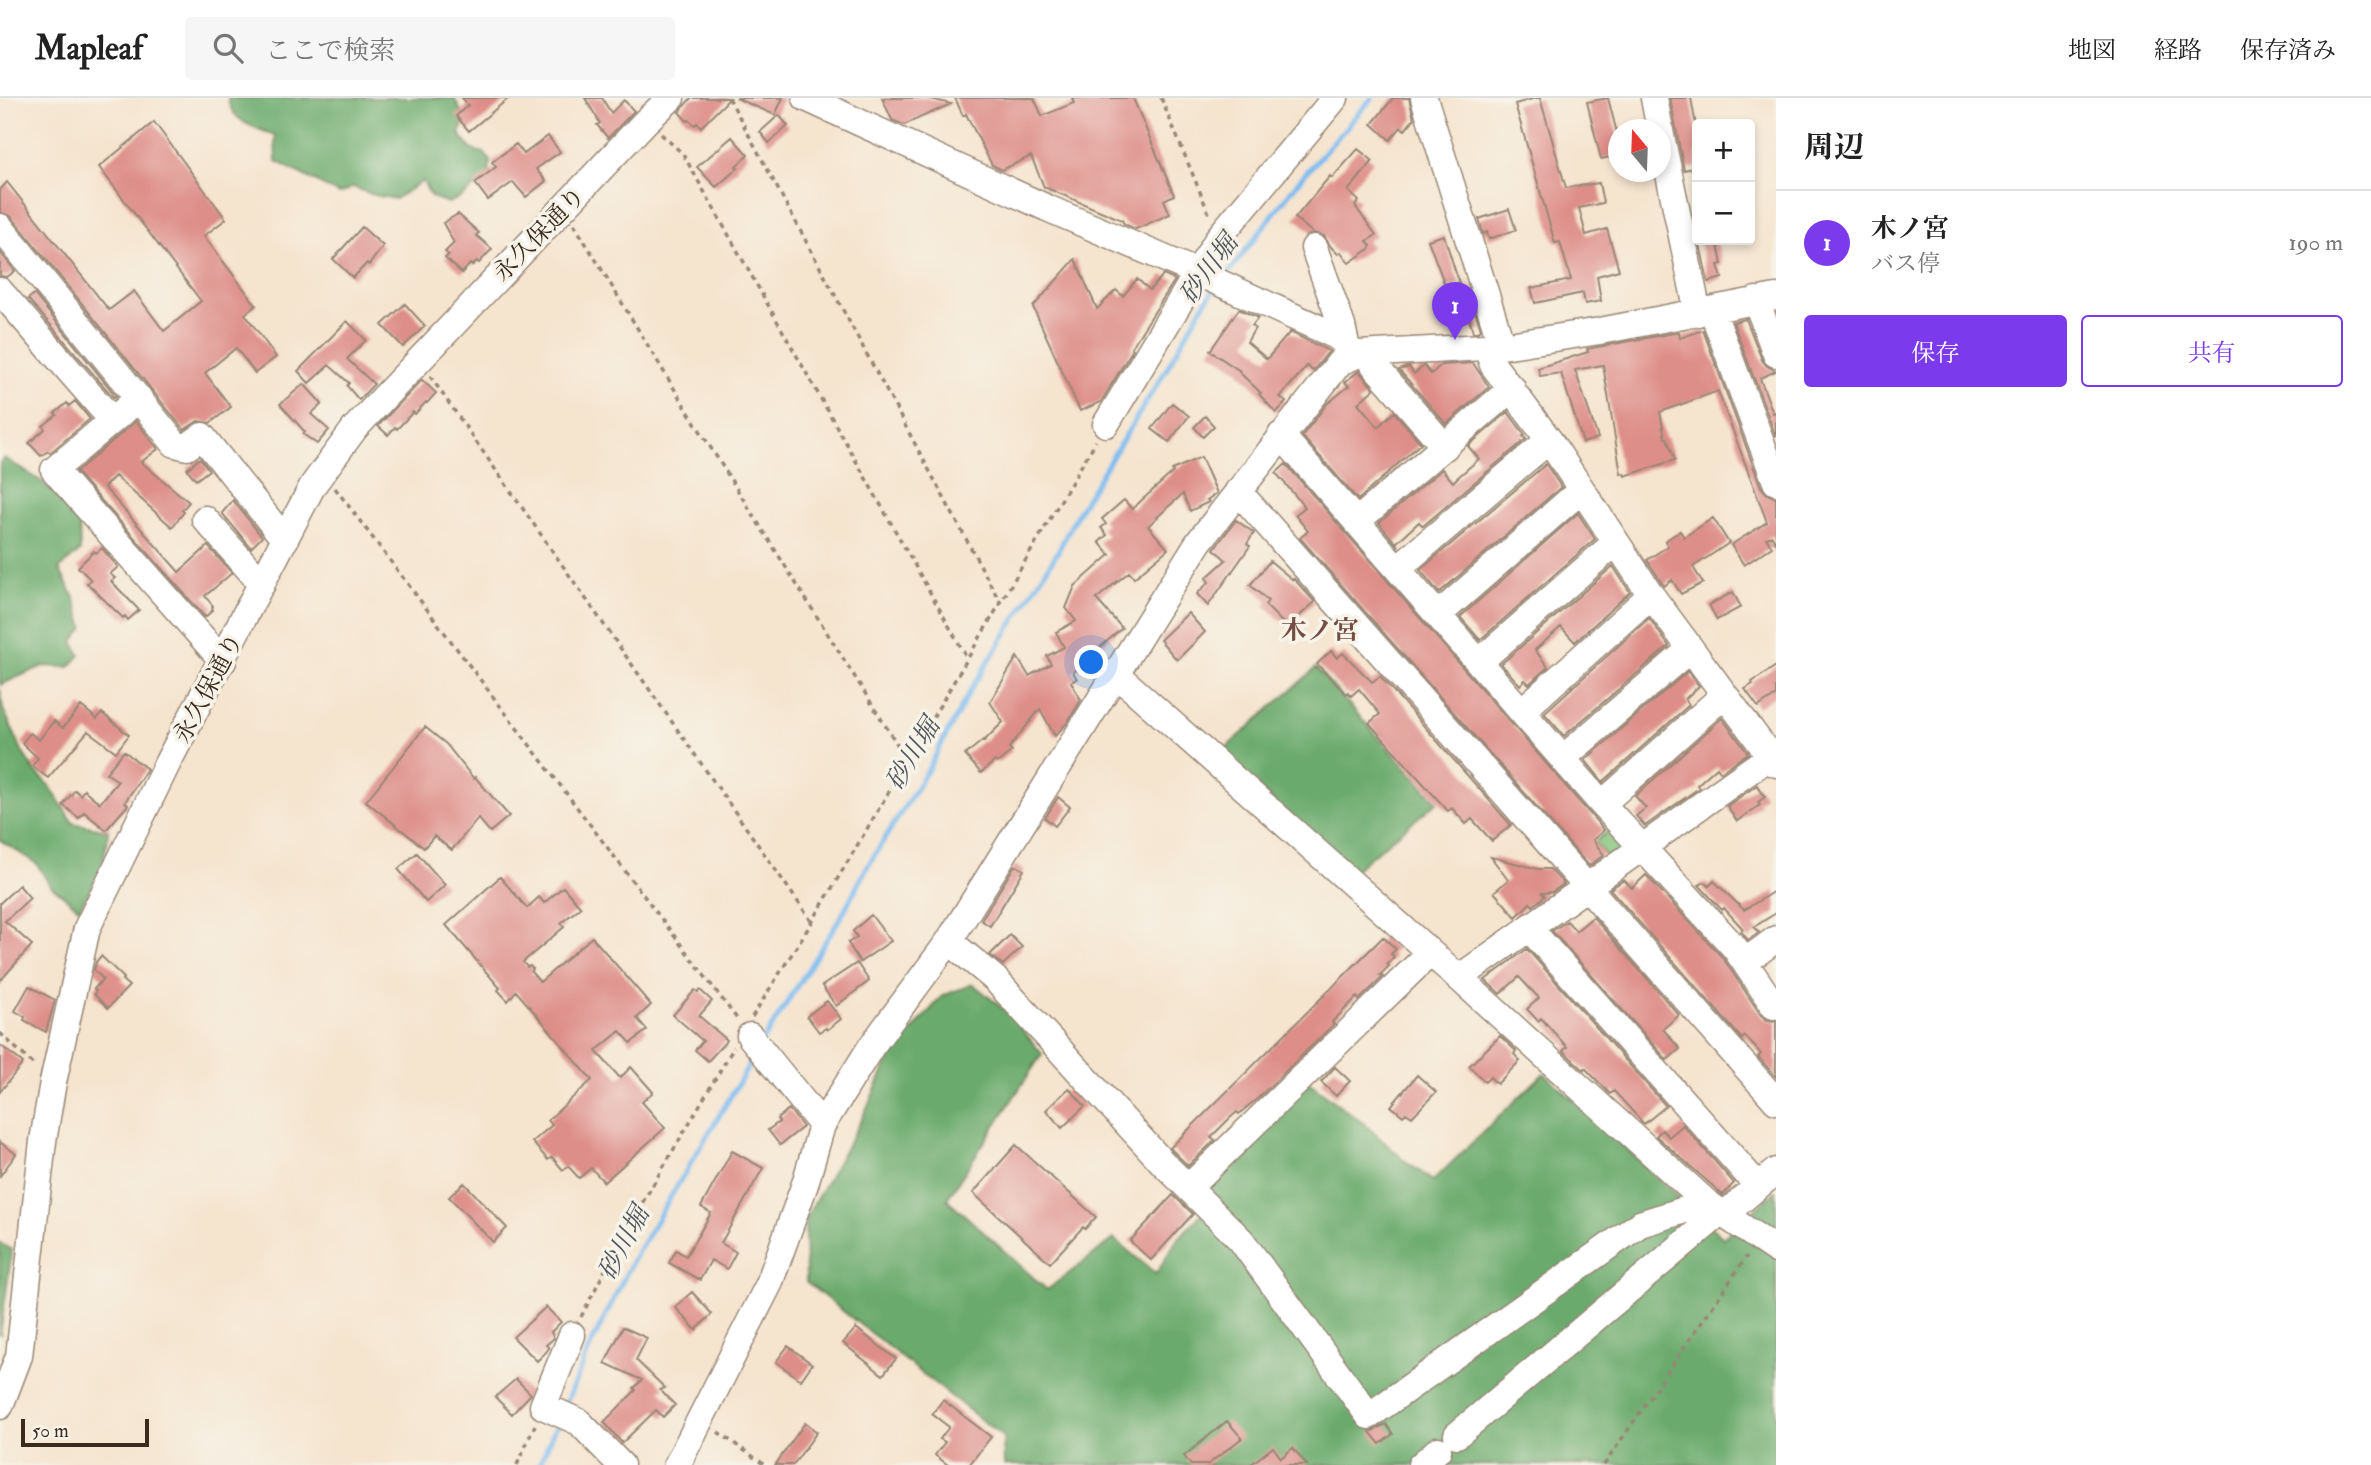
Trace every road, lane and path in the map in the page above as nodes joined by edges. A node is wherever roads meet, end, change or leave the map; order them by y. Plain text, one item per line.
1 (671, 98) edge
2 (729, 98) edge
3 (806, 98) edge
4 (1161, 98) edge
5 (1335, 98) edge
6 (1424, 98) edge
7 (1654, 98) edge
8 (1658, 119) edge
9 (646, 121) junction
10 (1671, 174) edge
11 (562, 210) junction
12 (0, 227) edge
13 (1219, 237) junction
14 (1314, 248) dead end
15 (1200, 273) junction
16 (0, 291) edge
17 (1766, 299) edge
18 (1705, 312) junction
19 (1494, 346) junction
20 (1357, 351) junction
21 (1776, 354) edge
22 (419, 360) junction
23 (1512, 388) junction
24 (139, 398) junction
25 (112, 419) junction
26 (1106, 424) joint
27 (1281, 435) junction
28 (1549, 440) junction
29 (1445, 447) junction
30 (323, 472) junction
31 (1776, 482) edge
32 (1238, 491) junction
33 (1580, 491) junction
34 (205, 519) dead end
35 (1356, 522) junction
36 (285, 540) junction
37 (1615, 543) junction
38 (1398, 568) junction
39 (262, 584) junction
40 (1651, 595) junction
41 (1000, 602) junction
42 (1438, 615) junction
43 (1690, 649) junction
44 (967, 658) junction
45 (223, 661) junction
46 (1479, 662) junction
47 (1116, 674) junction
48 (1724, 695) junction
49 (1522, 711) junction
50 (1774, 757) edge
51 (1563, 758) junction
52 (907, 760) junction
53 (1602, 804) junction
54 (1643, 848) junction
55 (1587, 887) junction
56 (812, 922) junction
57 (1529, 928) junction
58 (1776, 939) edge
59 (949, 941) junction
60 (1430, 953) junction
61 (1746, 961) junction
62 (1459, 978) junction
63 (1776, 1004) edge
64 (0, 1033) edge
65 (748, 1033) junction
66 (53, 1082) junction
67 (1776, 1101) edge
68 (822, 1125) junction
69 (1767, 1179) edge
70 (1189, 1187) junction
71 (1717, 1210) junction
72 (1768, 1245) edge
73 (572, 1335) joint
74 (0, 1406) edge
75 (543, 1406) junction
76 (701, 1420) junction
77 (1439, 1450) edge
78 (517, 1465) edge
79 (621, 1465) edge
80 (677, 1465) edge
81 (765, 1465) edge
82 (1604, 1465) edge

1 - 9 street, 永久保通り
2 - 41 path
3 - 15 street
4 - 13 path
5 - 13 street
6 - 19 street
7 - 8 street
9 - 11 street, 永久保通り
9 - 44 path
10 - 18 street
11 - 22 street, 永久保通り
11 - 52 path
12 - 24 street
13 - 15 street
14 - 20 street
15 - 20 street
15 - 26 street
16 - 25 street
17 - 18 street
17 - 21 street
18 - 19 street
18 - 31 street
19 - 20 street
19 - 23 street
20 - 27 street
20 - 29 street
22 - 30 street, 永久保通り
22 - 56 path
23 - 28 street
23 - 29 street
24 - 25 street
24 - 36 street
25 - 45 street
26 - 41 path
27 - 32 street
27 - 35 street
28 - 33 street
28 - 38 street
29 - 35 street
30 - 36 street, 永久保通り
30 - 65 path
32 - 47 street
32 - 55 street
33 - 37 street
33 - 42 street
34 - 39 street
35 - 38 street
36 - 39 street, 永久保通り
37 - 40 street
37 - 46 street
38 - 42 street
39 - 45 street, 永久保通り
40 - 43 street
40 - 49 street
41 - 44 path
42 - 46 street
43 - 48 street
43 - 51 street
44 - 52 path
45 - 66 street, 永久保通り
46 - 49 street
47 - 59 street
47 - 60 street
48 - 50 street
48 - 53 street
49 - 51 street
50 - 54 street
51 - 53 street
52 - 56 path
53 - 54 street
54 - 55 street
54 - 61 street
55 - 57 street
55 - 67 street
56 - 65 path
57 - 62 street
57 - 69 street
58 - 61 street
59 - 68 street
59 - 70 street
60 - 62 street
60 - 70 street
61 - 63 street
62 - 71 street
64 - 66 path
65 - 68 street
65 - 73 path
66 - 74 street, 永久保通り
68 - 76 street
69 - 71 street
70 - 71 street
71 - 72 street
71 - 77 street
72 - 82 path
73 - 75 street
75 - 78 path
75 - 79 street
76 - 80 street
76 - 81 path

